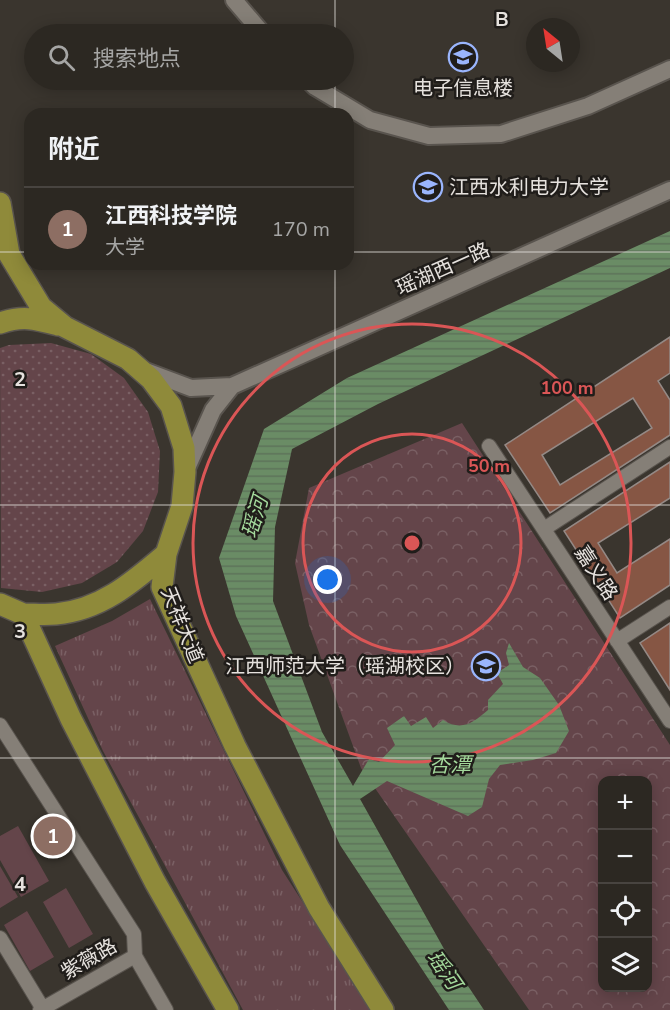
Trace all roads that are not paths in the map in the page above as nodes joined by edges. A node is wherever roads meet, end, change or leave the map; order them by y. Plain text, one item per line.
1 (234, 0) edge
2 (254, 24) edge
3 (670, 69) edge
4 (320, 90) edge
5 (350, 108) edge
6 (354, 110) edge
7 (670, 190) edge
8 (0, 203) edge
9 (0, 323) edge
10 (65, 327) junction
11 (139, 368) junction
12 (232, 387) junction
13 (489, 446) dead end
14 (670, 447) edge
15 (185, 472) junction
16 (544, 530) junction
17 (166, 554) junction
18 (0, 604) edge
19 (670, 607) edge
20 (23, 614) junction
21 (617, 641) junction
22 (670, 721) edge
23 (0, 725) edge
24 (0, 938) edge
25 (135, 956) junction
26 (41, 1009) edge
27 (166, 1010) edge
28 (228, 1010) edge
29 (383, 1010) edge

1 - 2 street
3 - 6 street
4 - 5 street
7 - 12 street, 瑶湖西一路
8 - 10 main road, 天祥大道
9 - 10 main road
10 - 11 main road, 天祥大道
11 - 12 street
11 - 15 main road, 天祥大道
12 - 15 street
13 - 16 street, 嘉义路
14 - 16 street
15 - 17 main road, 天祥大道
16 - 21 street, 嘉义路
17 - 20 main road
17 - 29 main road, 天祥大道
18 - 20 main road
19 - 21 street
20 - 28 main road
21 - 22 street, 嘉义路
23 - 25 street
24 - 26 street
25 - 26 street, 紫薇路
25 - 27 street, 紫薇路

